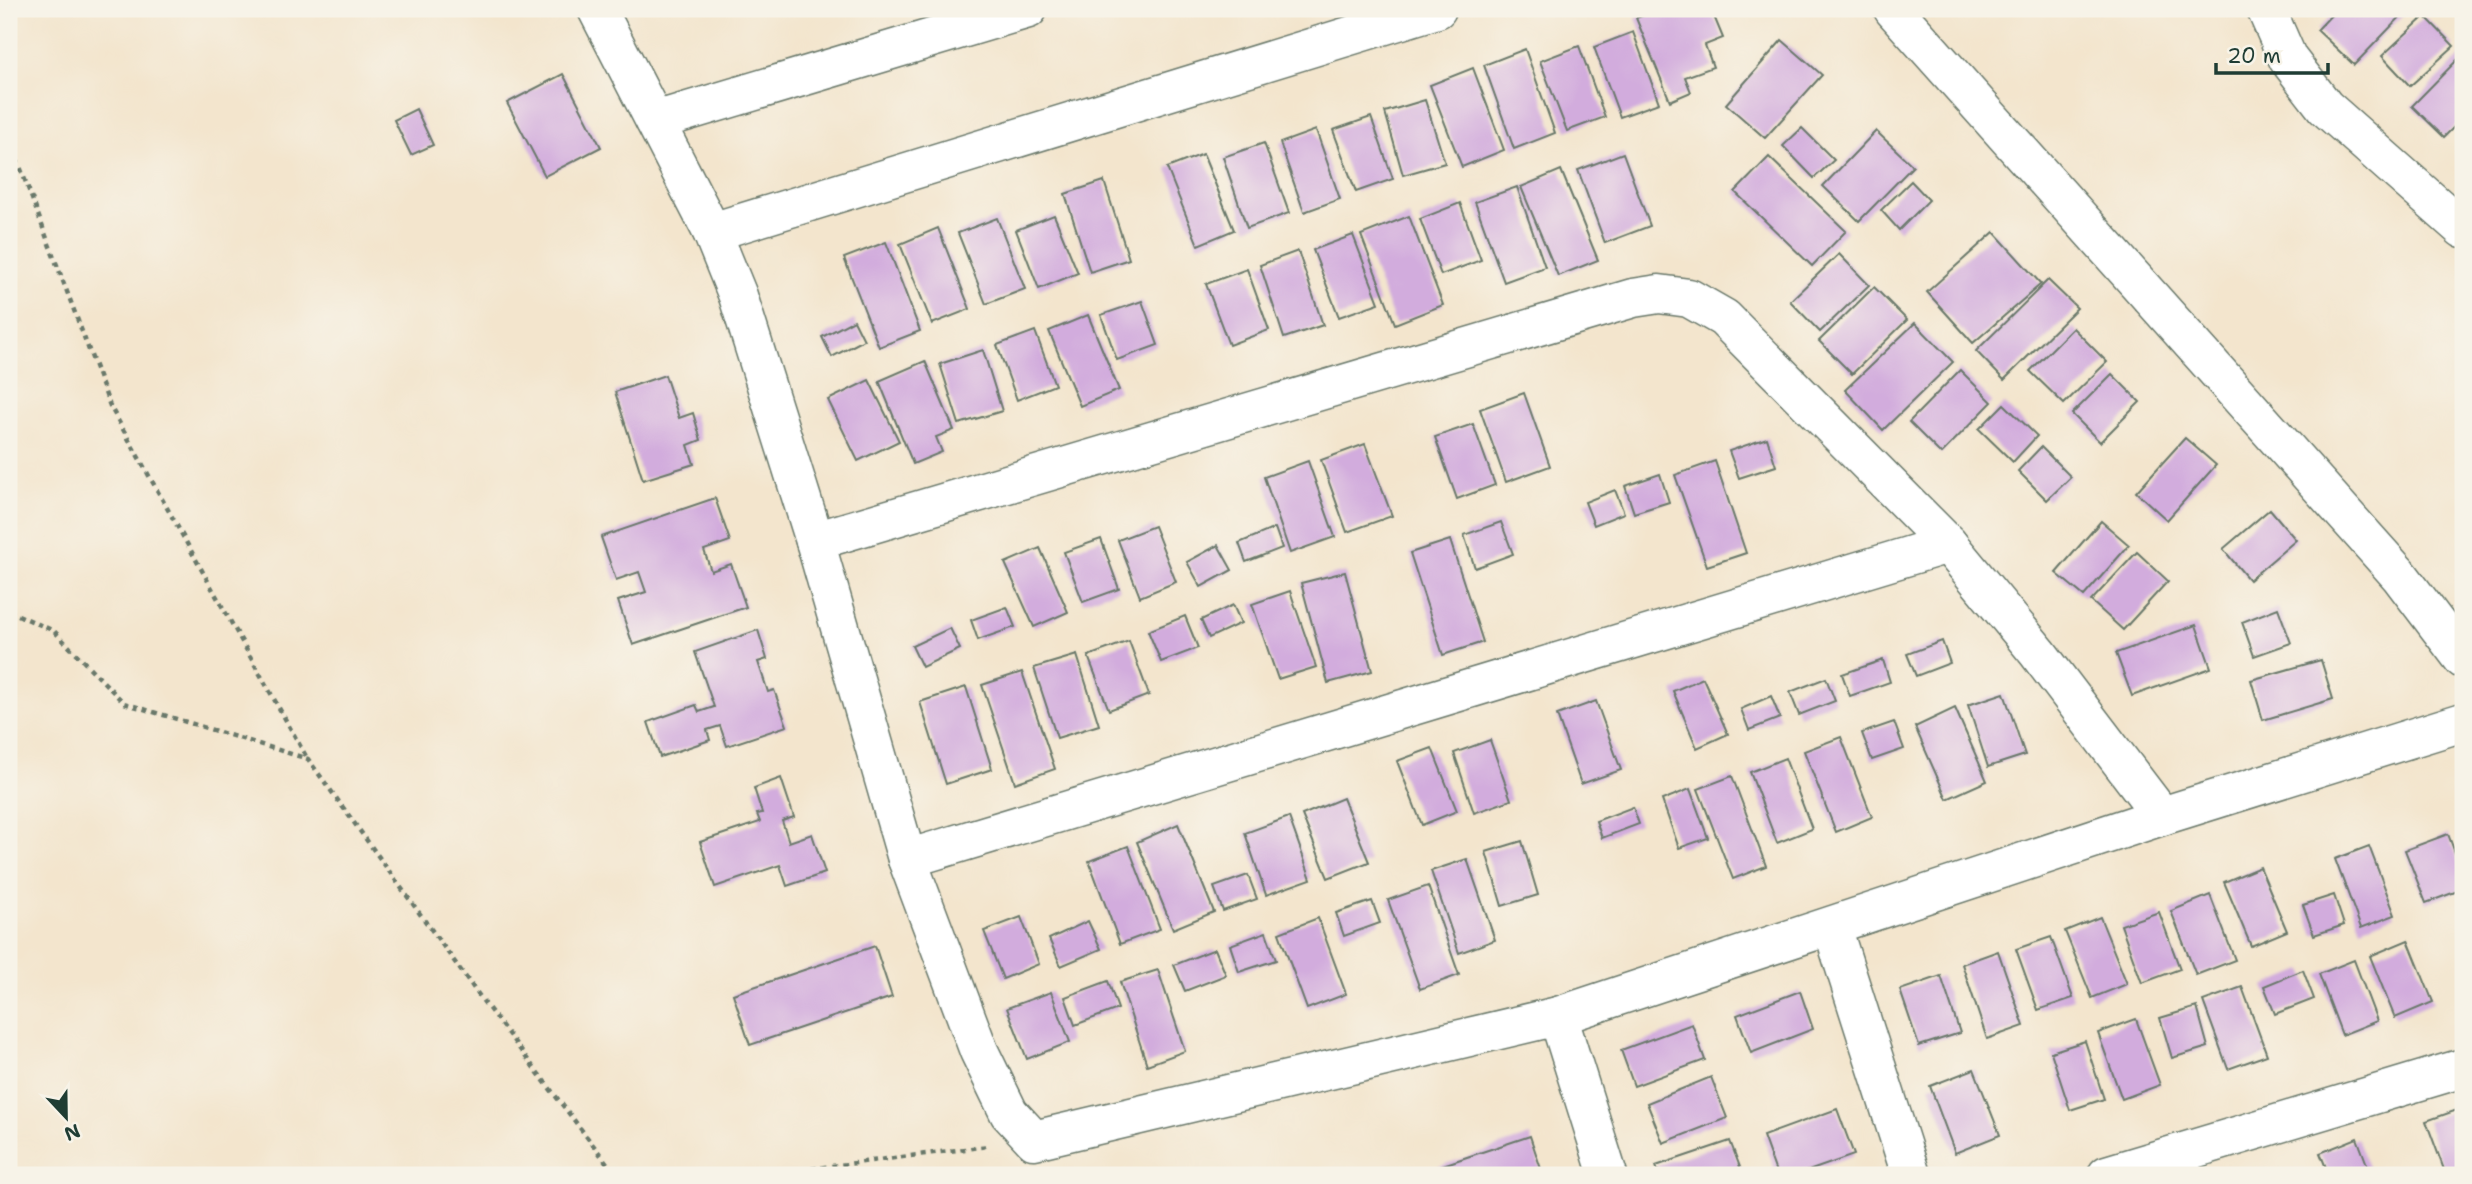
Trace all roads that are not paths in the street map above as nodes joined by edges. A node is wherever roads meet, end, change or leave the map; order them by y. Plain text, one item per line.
1 (597, 9) edge
2 (1028, 9) edge
3 (1437, 9) edge
4 (1893, 9) edge
5 (2266, 9) edge
6 (655, 121) junction
7 (2463, 229) edge
8 (712, 232) junction
9 (815, 541) junction
10 (1948, 544) junction
11 (2463, 659) edge
12 (2463, 722) edge
13 (2162, 816) junction
14 (907, 859) junction
15 (1832, 927) junction
16 (1558, 1016) junction
17 (2463, 1068) edge
18 (1608, 1175) edge
19 (1911, 1175) edge
20 (2107, 1175) edge

1 - 6 street
2 - 6 street
3 - 8 street
4 - 11 street
5 - 7 street
6 - 8 street
8 - 9 street
9 - 10 street
9 - 14 street
10 - 13 street
10 - 14 street
12 - 13 street
13 - 15 street
14 - 16 street
15 - 16 street
15 - 19 street
16 - 18 street
17 - 20 street

